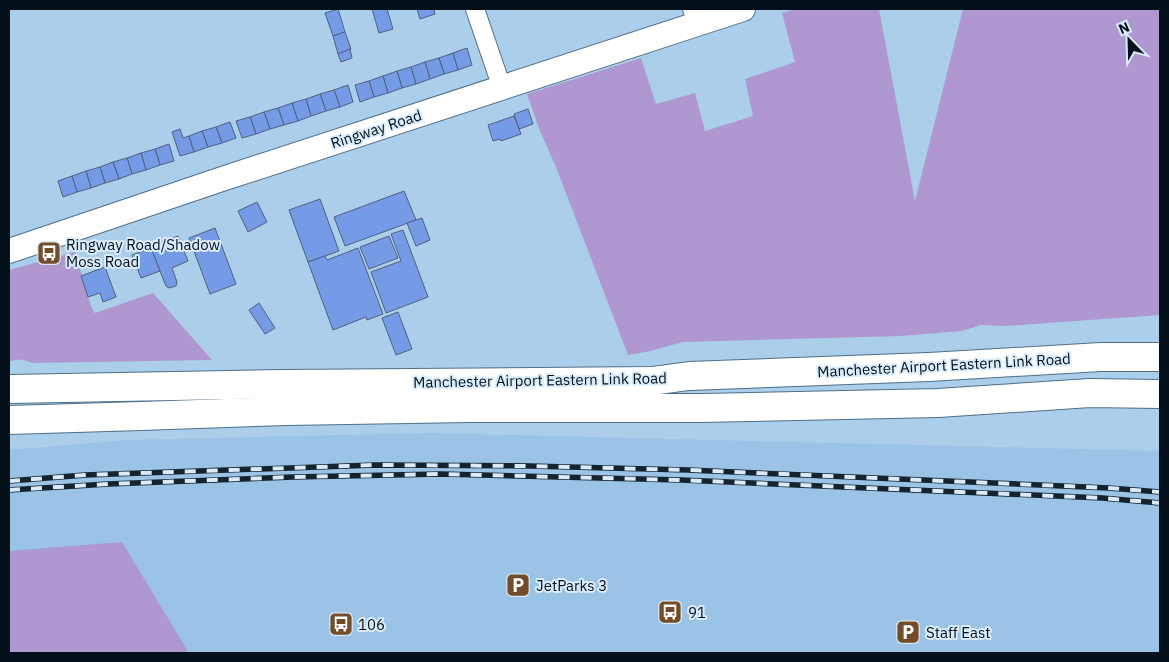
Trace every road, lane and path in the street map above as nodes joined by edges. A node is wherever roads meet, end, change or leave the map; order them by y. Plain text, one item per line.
1 (475, 9) edge
2 (743, 9) edge
3 (694, 16) edge
4 (502, 88) junction
5 (9, 251) edge
6 (1160, 357) edge
7 (9, 389) edge
8 (1160, 394) edge
9 (9, 420) edge

1 - 4 street
2 - 3 street, Ringway Road
3 - 4 street, Ringway Road
4 - 5 street, Ringway Road
6 - 7 highway, Manchester Airport Eastern Link Road
8 - 9 highway, Manchester Airport Eastern Link Road

